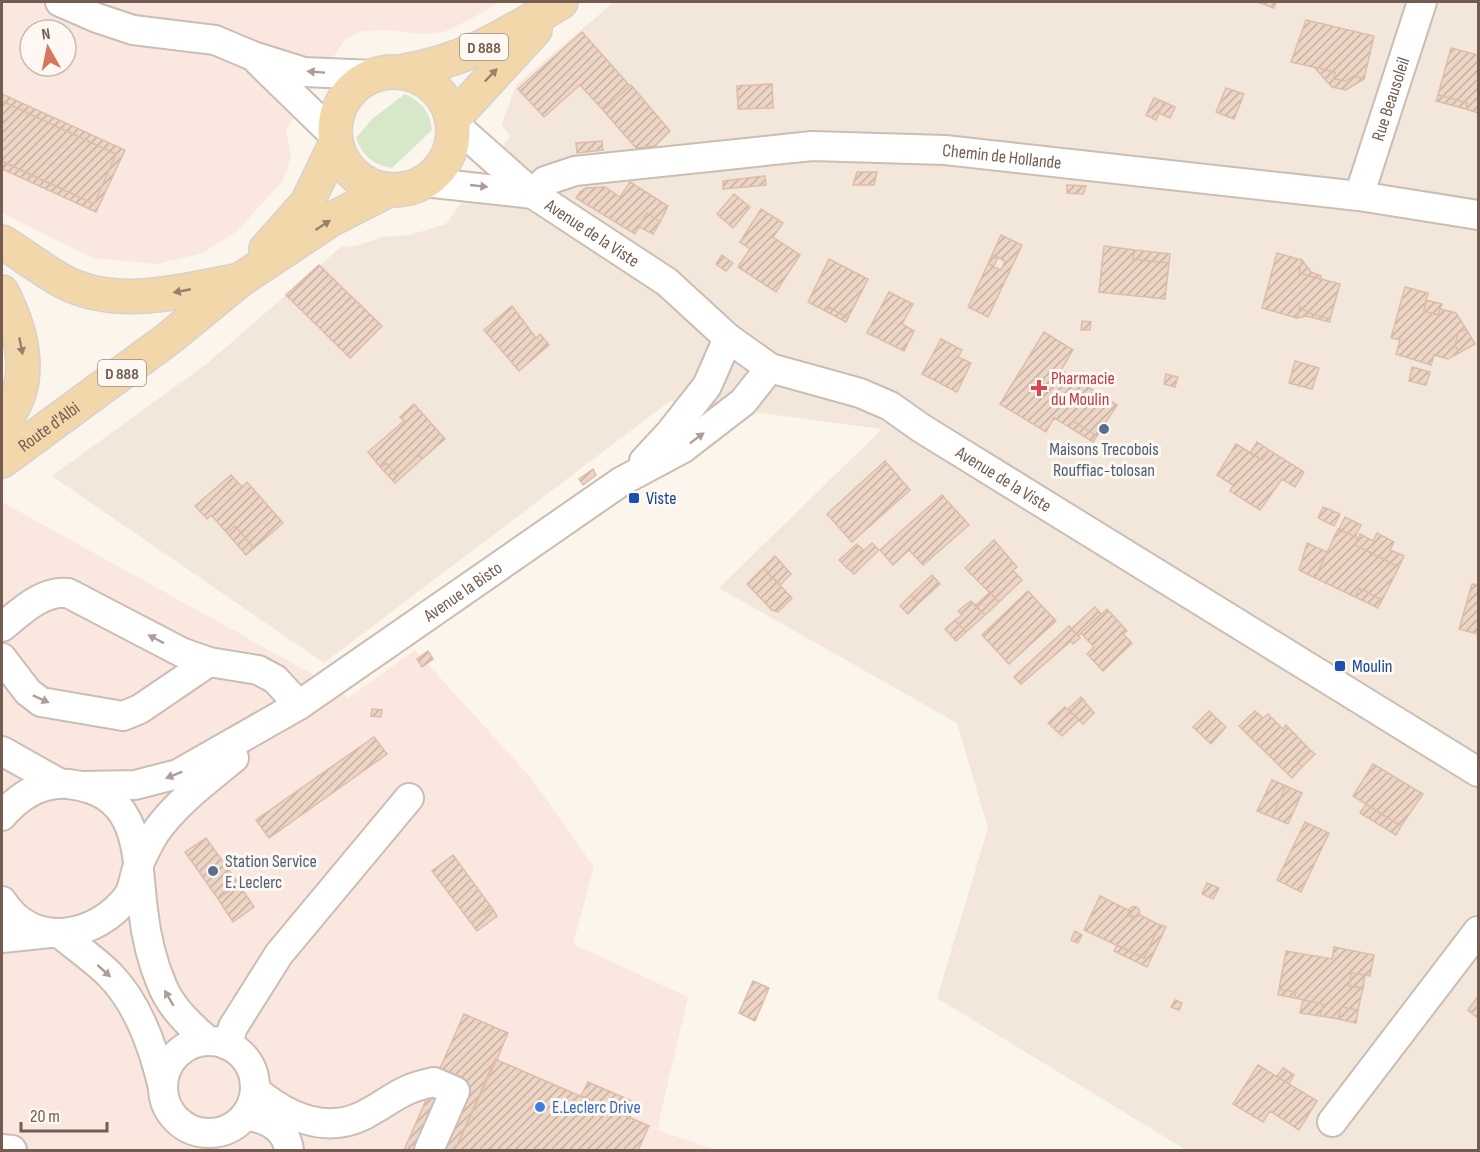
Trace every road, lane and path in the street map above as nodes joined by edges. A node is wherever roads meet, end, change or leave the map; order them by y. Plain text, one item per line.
1 (60, 2) edge
2 (561, 2) edge
3 (1422, 2) edge
4 (253, 56) junction
5 (387, 73) junction
6 (453, 121) junction
7 (335, 140) junction
8 (424, 182) junction
9 (389, 190) junction
10 (533, 194) junction
11 (1359, 196) junction
12 (1479, 215) edge
13 (2, 242) edge
14 (240, 280) junction
15 (2, 292) edge
16 (728, 338) junction
17 (770, 368) junction
18 (2, 423) edge
19 (2, 461) edge
20 (628, 477) junction
21 (2, 627) edge
22 (2, 658) edge
23 (209, 662) junction
24 (299, 705) junction
25 (2, 752) edge
26 (1479, 772) edge
27 (71, 785) junction
28 (410, 798) dead end
29 (2, 816) edge
30 (138, 866) junction
31 (2, 901) edge
32 (1479, 931) edge
33 (56, 933) junction
34 (2, 938) edge
35 (217, 1043) junction
36 (163, 1088) junction
37 (250, 1103) junction
38 (1332, 1122) dead end
39 (201, 1142) edge
40 (2, 1149) edge
41 (12, 1150) edge
42 (289, 1150) edge
43 (429, 1150) edge

1 - 4 street
2 - 5 main road, D 888
6 -> 2 main road, D 888
3 - 11 street, Rue Beausoleil
5 -> 4 street
4 - 7 street
5 - 6 main road
5 - 7 main road
6 - 8 main road
6 - 10 street, Avenue de la Viste
7 - 9 main road
7 - 14 main road, Route d'Albi / D 888
8 - 9 main road
8 -> 10 street, Avenue de la Viste
14 -> 9 main road, Route d'Albi / D 888
10 - 11 street, Chemin de Hollande
10 - 16 street, Avenue de la Viste
11 - 12 street, Chemin de Hollande
14 -> 13 main road
14 - 19 main road, Route d'Albi / D 888
15 -> 18 main road
16 - 17 street, Avenue de la Viste
16 - 20 street
20 -> 17 street
17 - 26 street, Avenue de la Viste
20 - 24 street, Avenue la Bisto
23 -> 21 street
22 -> 23 street
23 - 24 street
24 -> 27 street, Avenue la Bisto
24 - 30 street, Avenue la Bisto
25 - 27 street
27 - 29 street
27 - 30 street
28 - 35 street
30 - 33 street
35 -> 30 street
31 - 33 street
32 - 38 street
33 - 34 street
33 -> 36 street
35 - 36 street
35 - 37 street
36 - 39 street
37 - 39 street
37 - 42 street
37 - 43 street
40 - 41 street

